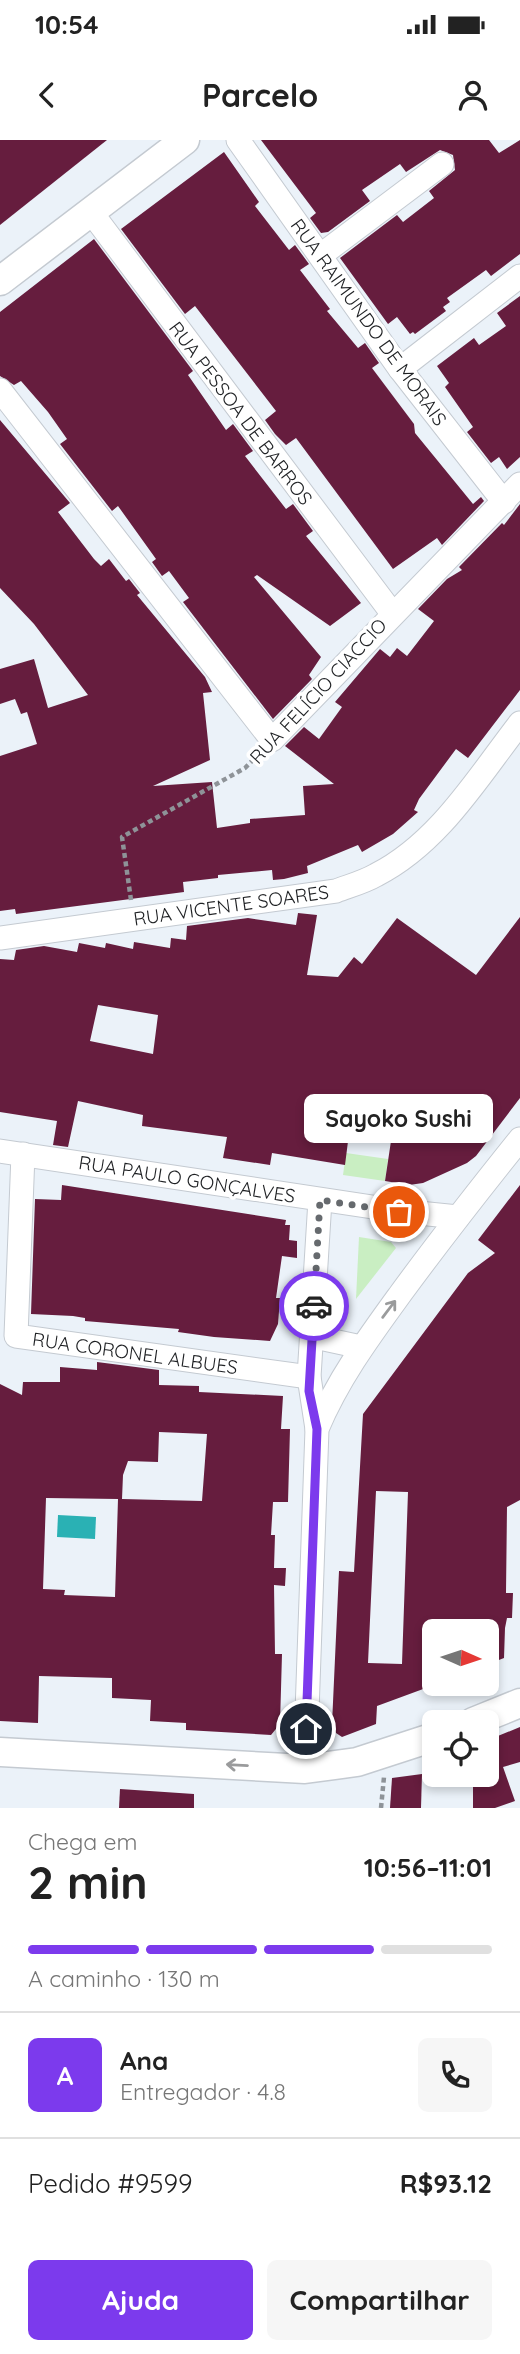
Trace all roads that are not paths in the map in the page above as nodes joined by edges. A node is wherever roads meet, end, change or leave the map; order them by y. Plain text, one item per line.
1 (185, 140) edge
2 (238, 140) edge
3 (442, 164) dead end
4 (91, 212) junction
5 (321, 255) junction
6 (520, 276) edge
7 (0, 281) edge
8 (400, 369) junction
9 (0, 390) edge
10 (520, 484) edge
11 (503, 502) junction
12 (391, 613) junction
13 (520, 723) edge
14 (0, 938) edge
15 (520, 1139) edge
16 (11, 1152) edge
17 (320, 1200) junction
18 (458, 1217) junction
19 (312, 1331) junction
20 (8, 1336) edge
21 (361, 1347) junction
22 (309, 1377) junction
23 (317, 1429) junction
24 (520, 1703) edge
25 (499, 1711) edge
26 (422, 1741) edge
27 (0, 1752) edge
28 (305, 1769) junction

1 - 4 main road
2 - 5 street, RUA RAIMUNDO DE MORAIS
3 - 5 street
4 - 7 main road
4 - 12 street, RUA PESSOA DE BARROS
5 - 8 street, RUA RAIMUNDO DE MORAIS
6 - 8 street
8 - 11 street, RUA RAIMUNDO DE MORAIS
9 - 12 street, RUA FELÍCIO CIACCIO
10 - 11 street, RUA FELÍCIO CIACCIO
11 - 12 street, RUA FELÍCIO CIACCIO
13 - 14 street, RUA VICENTE SOARES
15 - 18 street
16 - 17 street, RUA PAULO GONÇALVES
16 - 20 street, RUA CORONEL ALBUES
17 - 18 street, RUA PAULO GONÇALVES
17 - 19 street
21 -> 18 street
19 - 21 street
19 - 22 street
20 - 22 street, RUA CORONEL ALBUES
21 - 23 street
22 - 23 street
23 - 28 street
24 - 25 main road
26 - 28 main road
28 -> 27 main road

